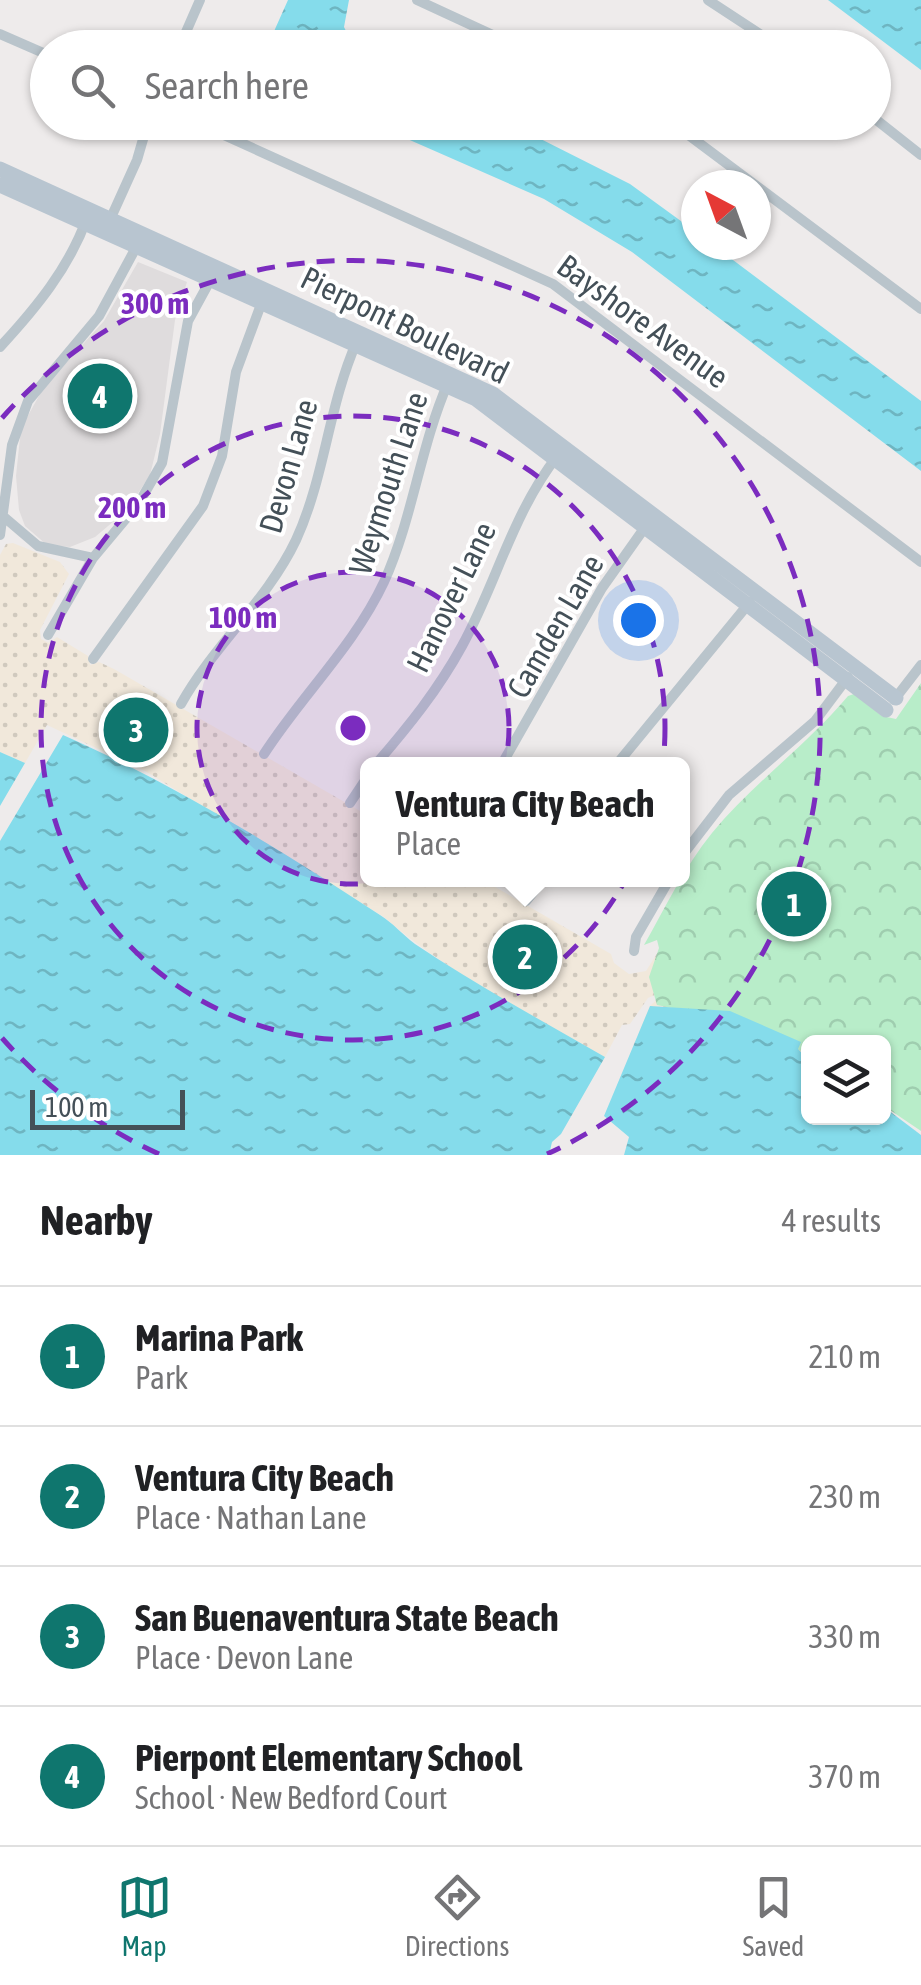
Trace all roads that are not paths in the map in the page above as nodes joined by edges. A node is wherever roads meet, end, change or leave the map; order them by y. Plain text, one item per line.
1 (200, 0) edge
2 (708, 0) edge
3 (424, 2) edge
4 (187, 30) edge
5 (483, 30) edge
6 (754, 30) edge
7 (0, 34) edge
8 (30, 48) edge
9 (891, 131) edge
10 (143, 140) edge
11 (235, 140) edge
12 (695, 140) edge
13 (921, 155) edge
14 (1, 175) edge
15 (88, 216) junction
16 (108, 225) junction
17 (140, 239) junction
18 (214, 274) junction
19 (264, 297) junction
20 (921, 309) edge
21 (358, 338) junction
22 (0, 346) edge
23 (450, 380) junction
24 (560, 452) junction
25 (655, 515) junction
26 (4, 517) junction
27 (644, 528) junction
28 (0, 535) edge
29 (92, 558) junction
30 (921, 562) edge
31 (751, 600) junction
32 (48, 635) dead end
33 (93, 658) dead end
34 (921, 665) edge
35 (850, 674) junction
36 (181, 704) dead end
37 (891, 704) joint
38 (264, 754) dead end
39 (382, 757) edge
40 (506, 757) edge
41 (623, 757) edge
42 (360, 788) edge
43 (350, 803) dead end
44 (690, 846) edge
45 (537, 887) edge
46 (665, 887) edge
47 (526, 901) dead end
48 (634, 951) dead end

1 - 4 street
2 - 6 street
3 - 5 street
7 - 8 street
9 - 13 street
10 - 16 street
11 - 30 street, Bayshore Avenue
12 - 20 street
14 - 15 street, Pierpont Boulevard
15 - 16 street, Pierpont Boulevard
15 - 22 street
16 - 17 street, Pierpont Boulevard
17 - 18 street, Pierpont Boulevard
17 - 26 street
18 - 19 street, Pierpont Boulevard
18 - 29 street
19 - 21 street, Pierpont Boulevard
19 - 33 street
21 - 23 street, Pierpont Boulevard
21 - 36 street, Devon Lane
23 - 24 street, Pierpont Boulevard
23 - 38 street, Weymouth Lane
24 - 25 street, Pierpont Boulevard
24 - 27 street, Pierpont Boulevard
24 - 39 street, Hanover Lane
25 - 27 street, Camden Lane
25 - 31 street, Pierpont Boulevard
26 - 28 street
26 - 29 street
27 - 31 street, Pierpont Boulevard
27 - 40 street, Camden Lane
29 - 32 street
31 - 35 street, Pierpont Boulevard
31 - 41 street
34 - 37 street
35 - 37 street, Pierpont Boulevard
35 - 44 street
42 - 43 street
45 - 47 street
46 - 48 street

